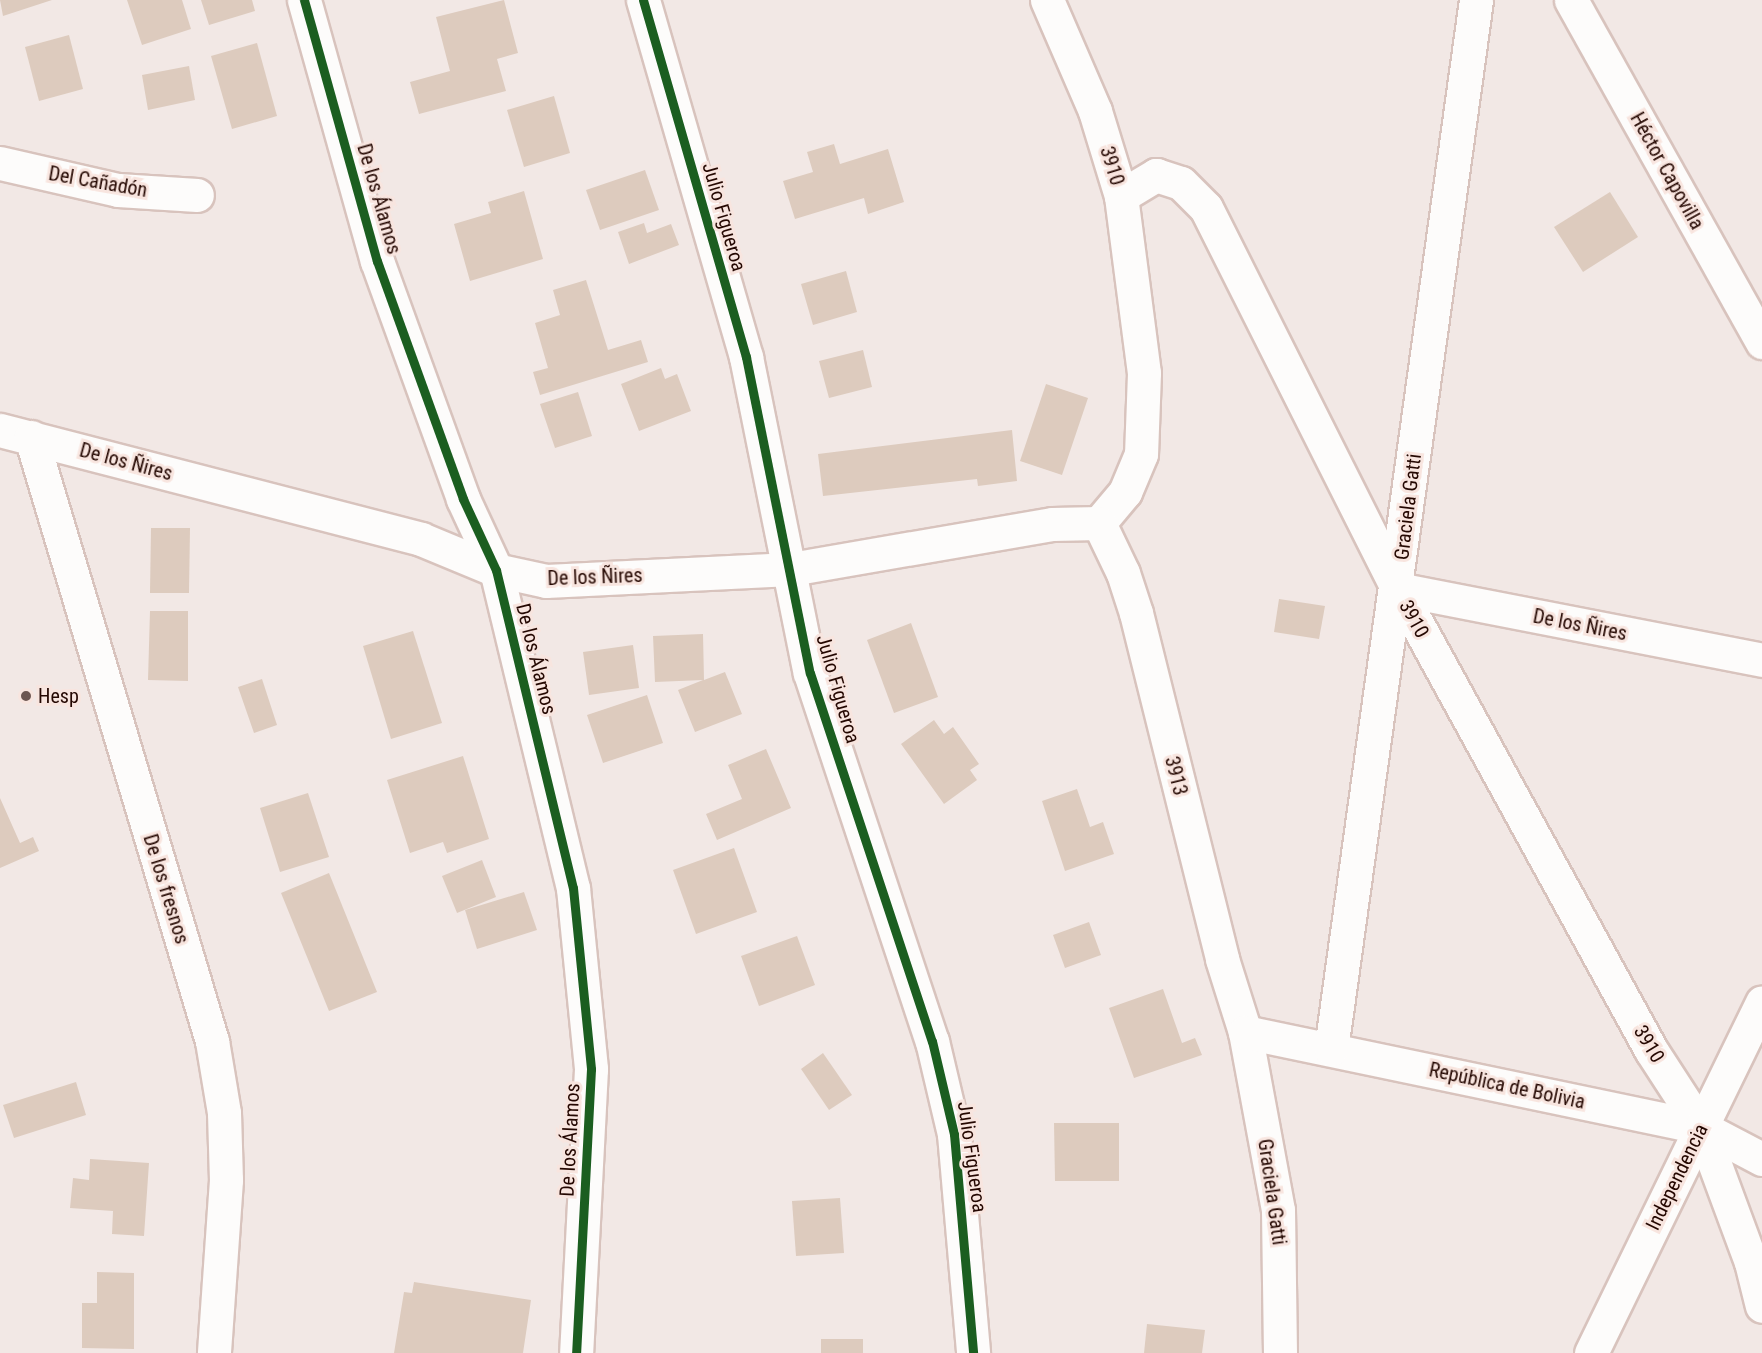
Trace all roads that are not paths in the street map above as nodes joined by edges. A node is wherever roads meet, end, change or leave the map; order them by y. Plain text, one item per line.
1 (304, 0) edge
2 (643, 0) edge
3 (1047, 0) edge
4 (1476, 0) edge
5 (1571, 0) edge
6 (0, 163) edge
7 (197, 195) dead end
8 (1121, 196) junction
9 (1762, 342) edge
10 (15, 434) edge
11 (1099, 524) junction
12 (791, 569) junction
13 (496, 570) junction
14 (1398, 589) junction
15 (1762, 660) edge
16 (1762, 1002) edge
17 (1245, 1032) junction
18 (1331, 1049) junction
19 (1701, 1127) junction
20 (1762, 1159) edge
21 (1762, 1306) edge
22 (214, 1353) edge
23 (576, 1353) edge
24 (973, 1353) edge
25 (1280, 1353) edge
26 (1592, 1353) edge

1 - 13 street, De los Álamos
2 - 12 street, Julio Figueroa
3 - 8 street, 3910
4 - 14 street, Graciela Gatti
5 - 9 street, Héctor Capovilla
6 - 7 street, Del Cañadón
8 - 11 street
8 - 14 street, 3910
10 - 13 street, De los Ñires
10 - 22 street, De los fresnos
11 - 12 street, De los Ñires
11 - 17 street, 3913
12 - 13 street, De los Ñires
12 - 24 street, Julio Figueroa
13 - 23 street, De los Álamos
14 - 15 street, De los Ñires
14 - 18 street, Graciela Gatti
14 - 19 street, 3910
16 - 19 street, Independencia
17 - 18 street, República de Bolivia
17 - 25 street, Graciela Gatti
18 - 19 street, República de Bolivia
19 - 20 street, República de Bolivia
19 - 21 street, 3910
19 - 26 street, Independencia

